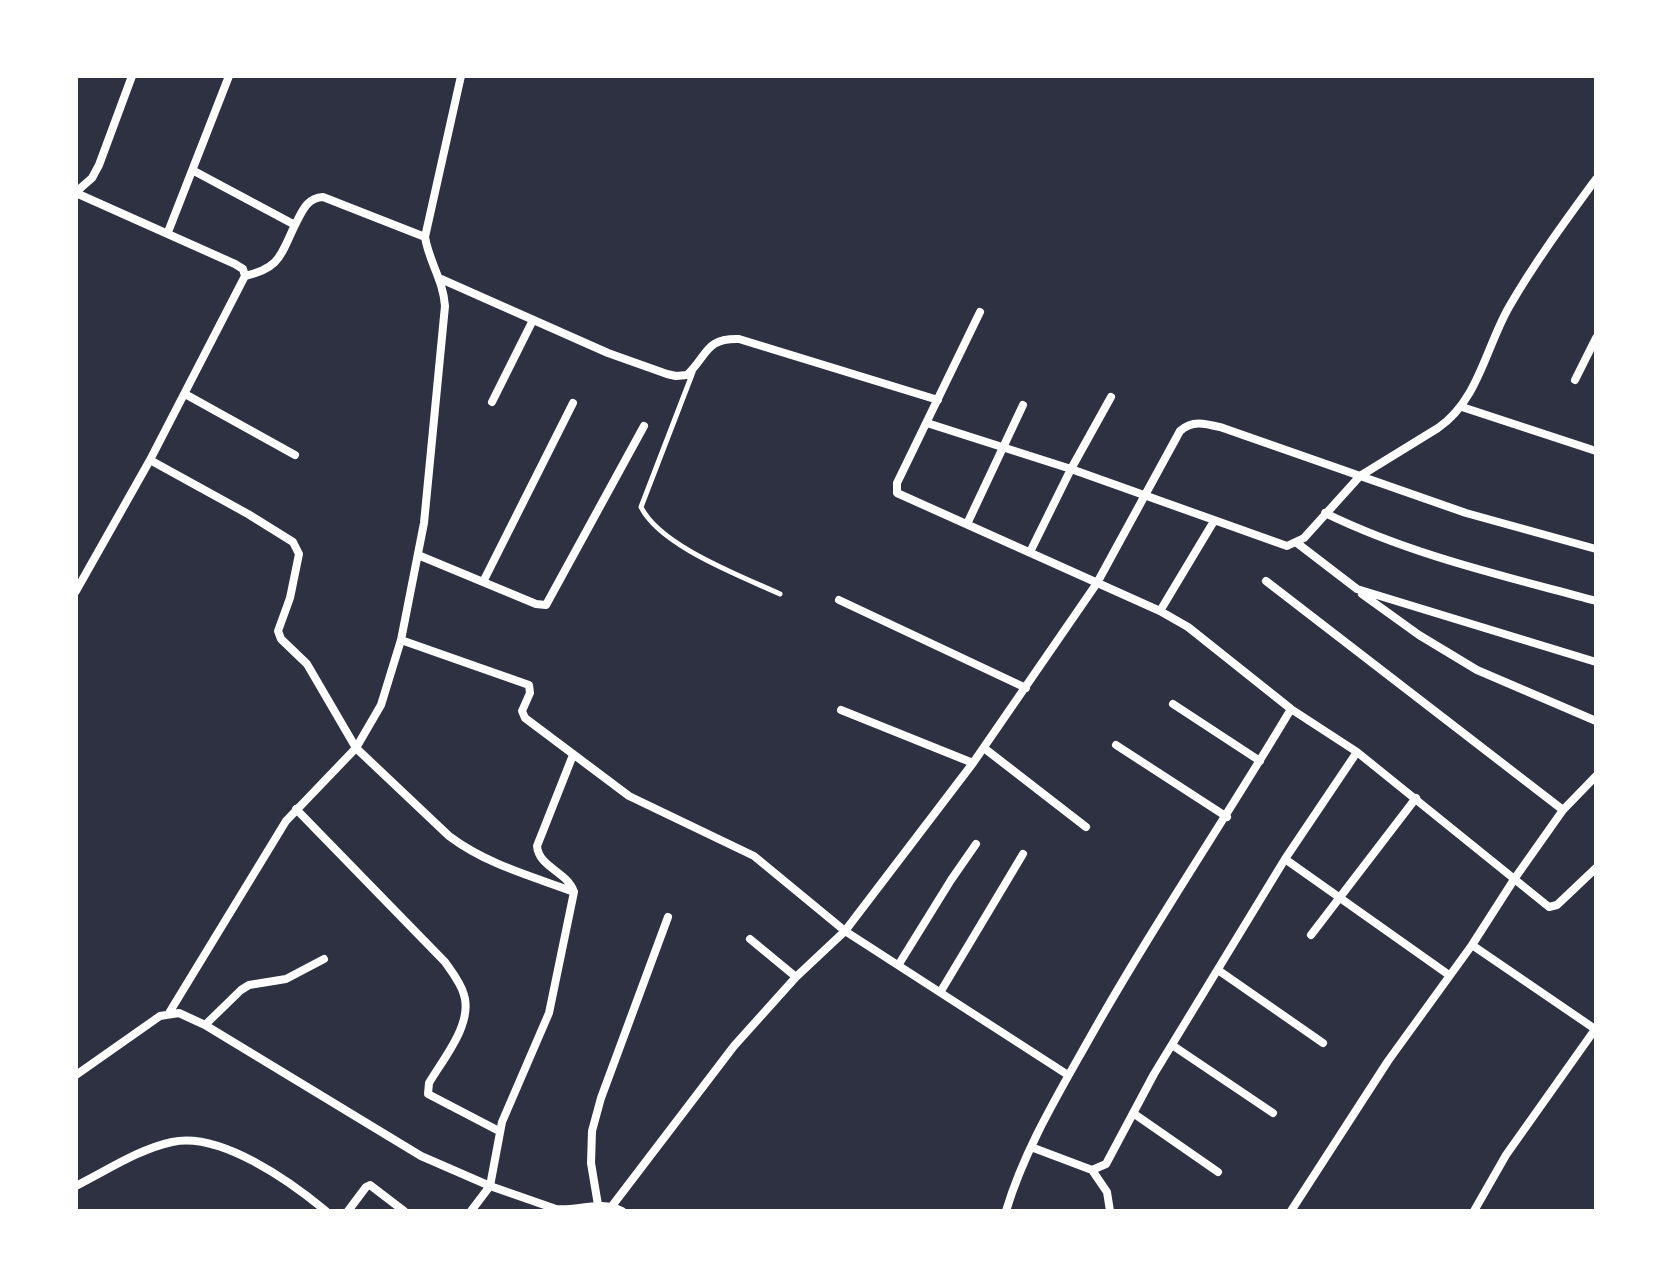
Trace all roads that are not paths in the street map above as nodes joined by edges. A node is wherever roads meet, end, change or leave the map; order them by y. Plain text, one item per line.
1 (132, 76) edge
2 (229, 76) edge
3 (461, 76) edge
4 (194, 171) junction
5 (1596, 179) edge
6 (76, 193) edge
7 (295, 225) junction
8 (168, 232) junction
9 (425, 237) junction
10 (245, 276) junction
11 (441, 279) junction
12 (980, 312) dead end
13 (533, 320) junction
14 (1596, 338) edge
15 (694, 368) junction
16 (1575, 380) dead end
17 (185, 394) junction
18 (1111, 397) dead end
19 (938, 400) junction
20 (492, 402) dead end
21 (573, 403) dead end
22 (1023, 405) dead end
23 (1462, 407) junction
24 (927, 423) junction
25 (644, 426) dead end
26 (1005, 448) junction
27 (1596, 451) edge
28 (295, 455) dead end
29 (150, 460) junction
30 (1071, 469) junction
31 (1360, 476) junction
32 (1143, 495) junction
33 (1325, 513) junction
34 (1214, 521) junction
35 (967, 524) junction
36 (1297, 543) junction
37 (1596, 549) edge
38 (1030, 552) junction
39 (418, 555) junction
40 (1266, 581) dead end
41 (483, 582) junction
42 (1097, 583) junction
43 (1357, 589) junction
44 (76, 591) edge
45 (780, 594) dead end
46 (839, 600) dead end
47 (1596, 601) edge
48 (1160, 611) junction
49 (401, 640) junction
50 (1596, 662) edge
51 (1026, 688) junction
52 (1173, 704) dead end
53 (1291, 709) junction
54 (841, 710) dead end
55 (1596, 721) edge
56 (1116, 745) dead end
57 (356, 748) junction
58 (984, 748) junction
59 (1357, 752) junction
60 (573, 755) junction
61 (1260, 761) junction
62 (973, 763) junction
63 (1596, 776) edge
64 (1416, 798) junction
65 (296, 809) junction
66 (1563, 810) junction
67 (1227, 817) junction
68 (1086, 827) dead end
69 (976, 844) dead end
70 (1023, 854) dead end
71 (1285, 859) junction
72 (1596, 868) edge
73 (1515, 878) junction
74 (574, 892) junction
75 (1341, 897) junction
76 (668, 917) dead end
77 (845, 931) junction
78 (1311, 935) dead end
79 (750, 939) dead end
80 (1472, 945) junction
81 (324, 959) dead end
82 (899, 964) junction
83 (1218, 970) junction
84 (1449, 975) junction
85 (796, 977) junction
86 (941, 991) junction
87 (169, 1013) junction
88 (205, 1025) junction
89 (1596, 1029) edge
90 (1323, 1043) dead end
91 (1172, 1045) junction
92 (76, 1075) edge
93 (1068, 1075) junction
94 (1133, 1113) junction
95 (1273, 1113) dead end
96 (499, 1131) junction
97 (1031, 1147) junction
98 (1092, 1170) junction
99 (1218, 1172) dead end
100 (76, 1186) edge
101 (490, 1186) junction
102 (598, 1205) junction
103 (612, 1206) junction
104 (568, 1210) edge
105 (326, 1211) edge
106 (348, 1211) edge
107 (404, 1211) edge
108 (471, 1211) edge
109 (622, 1211) edge
110 (1006, 1211) edge
111 (1110, 1211) edge
112 (1291, 1211) edge
113 (1474, 1211) edge

1 - 6 street
2 - 4 street
3 - 9 street
4 - 7 street
4 - 8 street
5 - 23 street
6 - 8 street
7 - 9 street
7 - 10 street
8 - 10 street
9 - 11 street
10 - 17 street
11 - 13 street
11 - 39 street
12 - 19 street
13 - 15 street
13 - 20 street
14 - 16 street
15 - 19 street
15 - 45 lane
17 - 28 street
17 - 29 street
18 - 30 street
19 - 24 street
21 - 41 street
22 - 26 street
23 - 27 street
23 - 31 street
24 - 26 street
24 - 35 street
25 - 41 street
26 - 30 street
26 - 35 street
29 - 44 street
29 - 57 street
30 - 32 street
30 - 38 street
31 - 32 street
31 - 33 street
31 - 37 street
32 - 34 street
32 - 42 street
33 - 36 street
33 - 47 street
34 - 36 street
34 - 48 street
35 - 38 street
36 - 43 street
38 - 42 street
39 - 41 street
39 - 49 street
40 - 66 street
42 - 48 street
42 - 51 street
43 - 50 street
43 - 55 street
46 - 51 street
48 - 53 street
49 - 57 street
49 - 60 street
51 - 58 street
52 - 61 street
53 - 59 street
53 - 61 street
54 - 62 street
56 - 67 street
57 - 65 street
57 - 74 street
58 - 62 street
58 - 68 street
59 - 64 street
59 - 71 street
60 - 74 street
60 - 77 street
61 - 67 street
62 - 77 street
63 - 66 street
64 - 73 street
64 - 75 street
65 - 87 street
65 - 96 street
66 - 73 street
67 - 93 street
69 - 82 street
70 - 86 street
71 - 75 street
71 - 83 street
72 - 73 street
73 - 80 street
74 - 96 street
75 - 78 street
75 - 84 street
76 - 102 street
77 - 82 street
77 - 85 street
79 - 85 street
80 - 84 street
80 - 89 street
81 - 88 street
82 - 86 street
83 - 90 street
83 - 91 street
84 - 112 street
85 - 103 street
86 - 93 street
87 - 88 street
87 - 92 street
88 - 101 street
89 - 113 street
91 - 94 street
91 - 95 street
93 - 97 street
94 - 98 street
94 - 99 street
96 - 101 street
97 - 98 street
97 - 110 street
98 - 111 street
100 - 105 street
101 - 104 street
101 - 108 street
102 - 103 street
102 - 104 street
103 - 109 street
106 - 107 street

